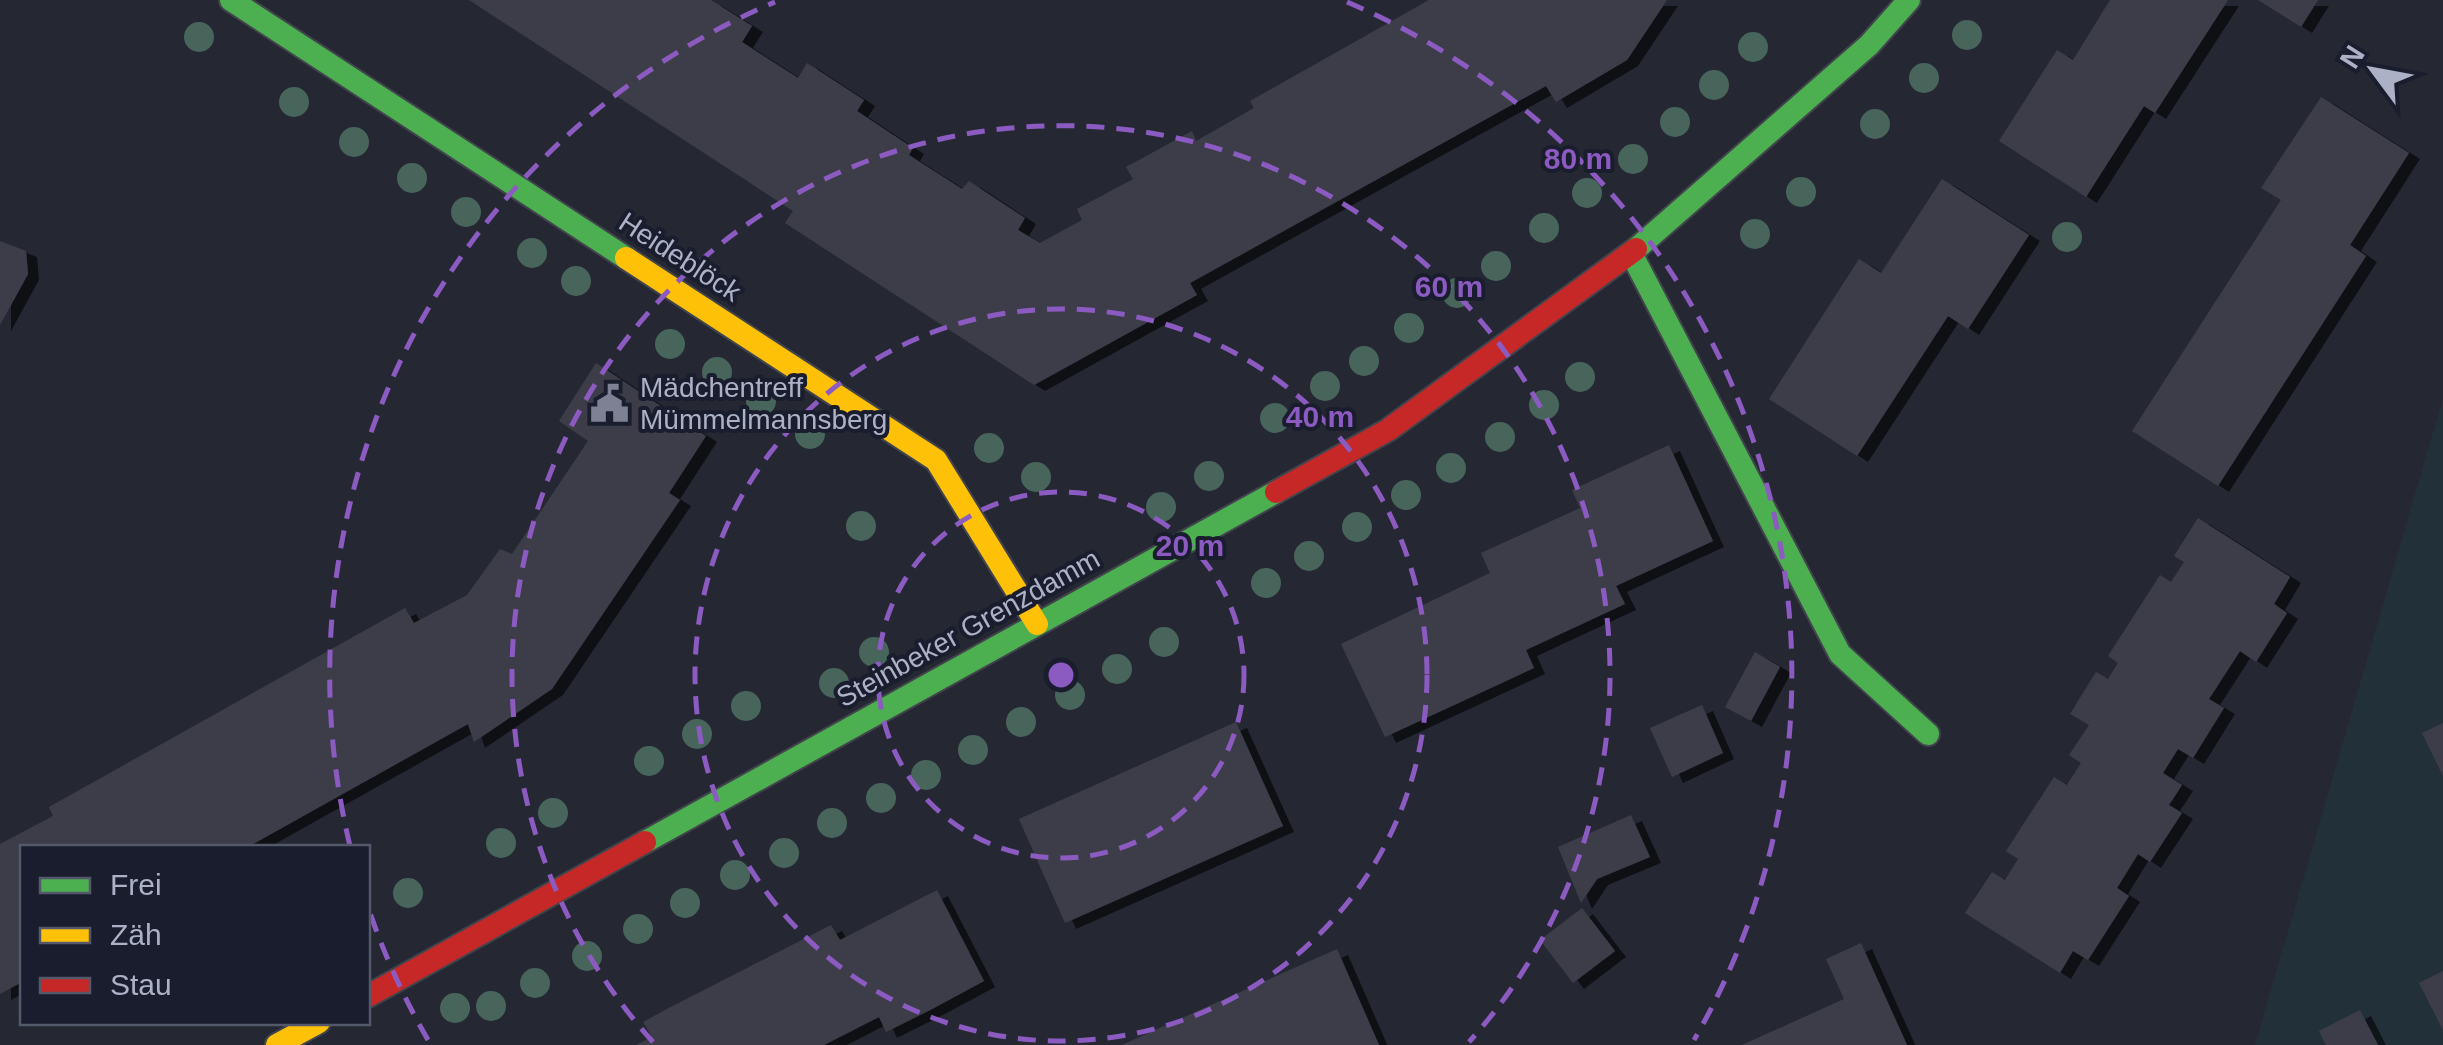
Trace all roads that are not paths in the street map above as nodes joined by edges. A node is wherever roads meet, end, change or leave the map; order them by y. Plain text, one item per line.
1 (231, 0) edge
2 (1909, 0) edge
3 (1631, 253) junction
4 (1037, 624) junction
5 (1928, 734) dead end
6 (370, 995) edge
7 (314, 1025) edge
8 (277, 1045) edge

1 - 4 street, Heideblöck
2 - 3 street, Steinbeker Grenzdamm
3 - 4 street, Steinbeker Grenzdamm
3 - 5 street
4 - 6 street, Steinbeker Grenzdamm
7 - 8 street

